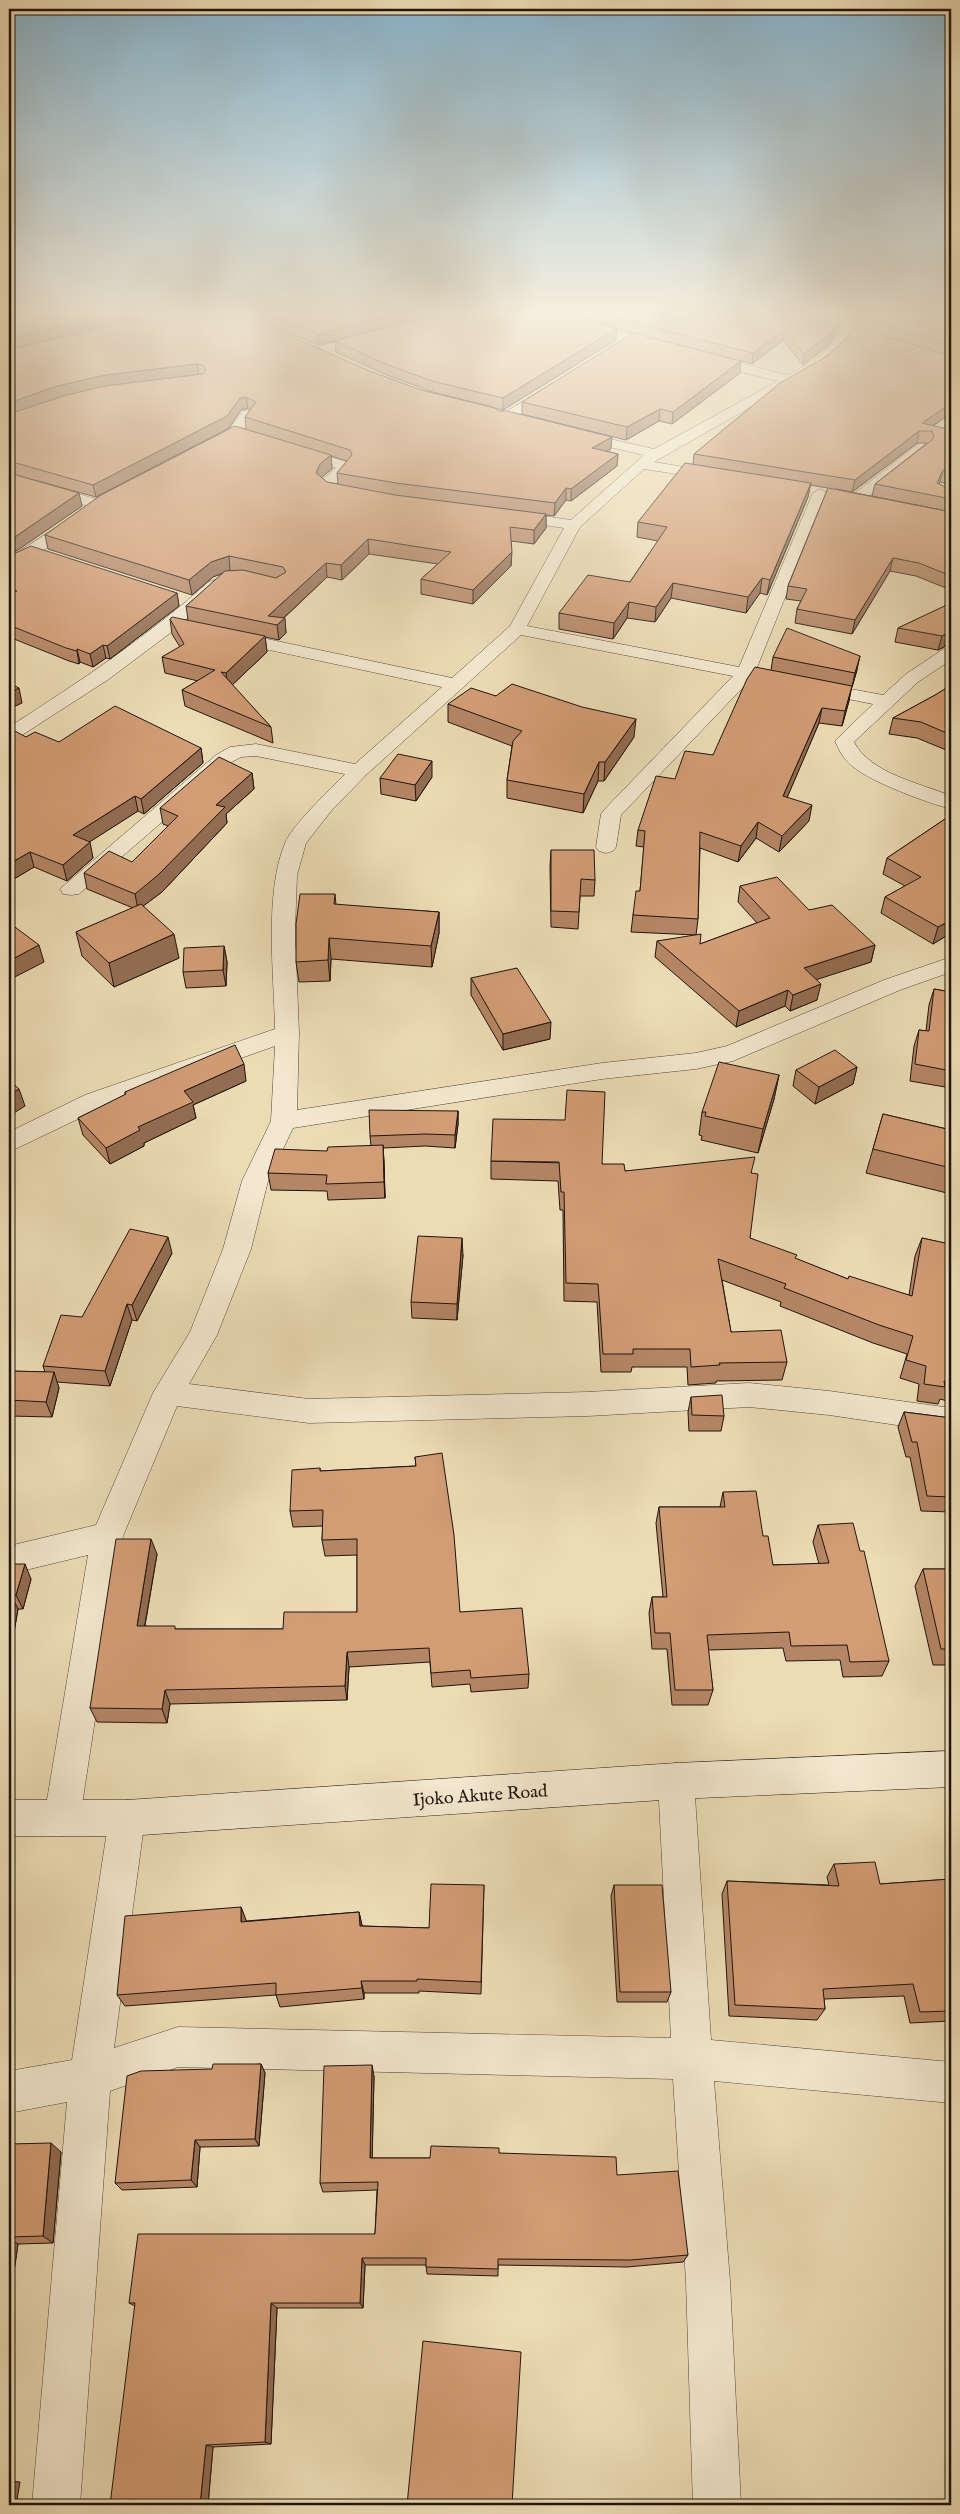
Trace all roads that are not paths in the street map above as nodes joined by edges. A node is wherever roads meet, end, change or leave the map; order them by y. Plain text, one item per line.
1 (229, 434) edge
2 (243, 434) edge
3 (570, 434) edge
4 (692, 434) edge
5 (253, 437) edge
6 (281, 446) edge
7 (923, 447) edge
8 (190, 454) edge
9 (648, 459) junction
10 (726, 477) edge
11 (9, 478) edge
12 (802, 490) edge
13 (820, 493) junction
14 (114, 495) edge
15 (369, 497) edge
16 (856, 499) junction
17 (875, 502) edge
18 (98, 504) junction
19 (497, 515) edge
20 (574, 525) junction
21 (32, 552) junction
22 (51, 558) edge
23 (9, 564) edge
24 (231, 577) edge
25 (174, 597) edge
26 (194, 604) junction
27 (171, 624) junction
28 (190, 628) edge
29 (517, 629) junction
30 (210, 632) edge
31 (951, 652) edge
32 (745, 674) junction
33 (773, 679) edge
34 (792, 683) edge
35 (454, 684) junction
36 (885, 702) junction
37 (9, 735) edge
38 (359, 770) junction
39 (950, 800) edge
40 (606, 846) dead end
41 (71, 888) dead end
42 (951, 964) edge
43 (287, 1033) junction
44 (284, 1122) junction
45 (9, 1143) edge
46 (168, 1393) junction
47 (951, 1420) edge
48 (107, 1536) junction
49 (9, 1560) edge
50 (951, 1770) edge
51 (676, 1781) junction
52 (9, 1818) edge
53 (62, 1818) junction
54 (127, 1818) junction
55 (692, 2059) junction
56 (90, 2077) junction
57 (951, 2082) edge
58 (9, 2092) edge
59 (56, 2505) edge
60 (717, 2505) edge

1 - 8 street
2 - 5 street
3 - 9 street
4 - 9 street
6 - 15 street
7 - 16 street
9 - 10 street
9 - 20 street
11 - 18 street
12 - 13 street
13 - 16 street
13 - 32 street
14 - 18 street
16 - 17 street
18 - 21 street
19 - 20 street
20 - 29 street
21 - 22 street
21 - 23 street
24 - 26 street
25 - 26 street
26 - 27 street
27 - 28 street
27 - 37 street
29 - 32 street
29 - 35 street
30 - 35 street
31 - 36 street
32 - 33 street
32 - 40 street
34 - 36 street
35 - 38 street
36 - 39 street
38 - 41 street
38 - 43 street
42 - 44 street
43 - 44 street
43 - 45 street
44 - 46 street
46 - 47 street
46 - 48 street
48 - 49 street
48 - 53 street
50 - 51 street, Ijoko Akute Road
51 - 54 street, Ijoko Akute Road
51 - 55 street
52 - 53 street, Ijoko Akute Road
53 - 54 street, Ijoko Akute Road
54 - 56 street
55 - 56 street
55 - 57 street
55 - 60 street
56 - 58 street
56 - 59 street

